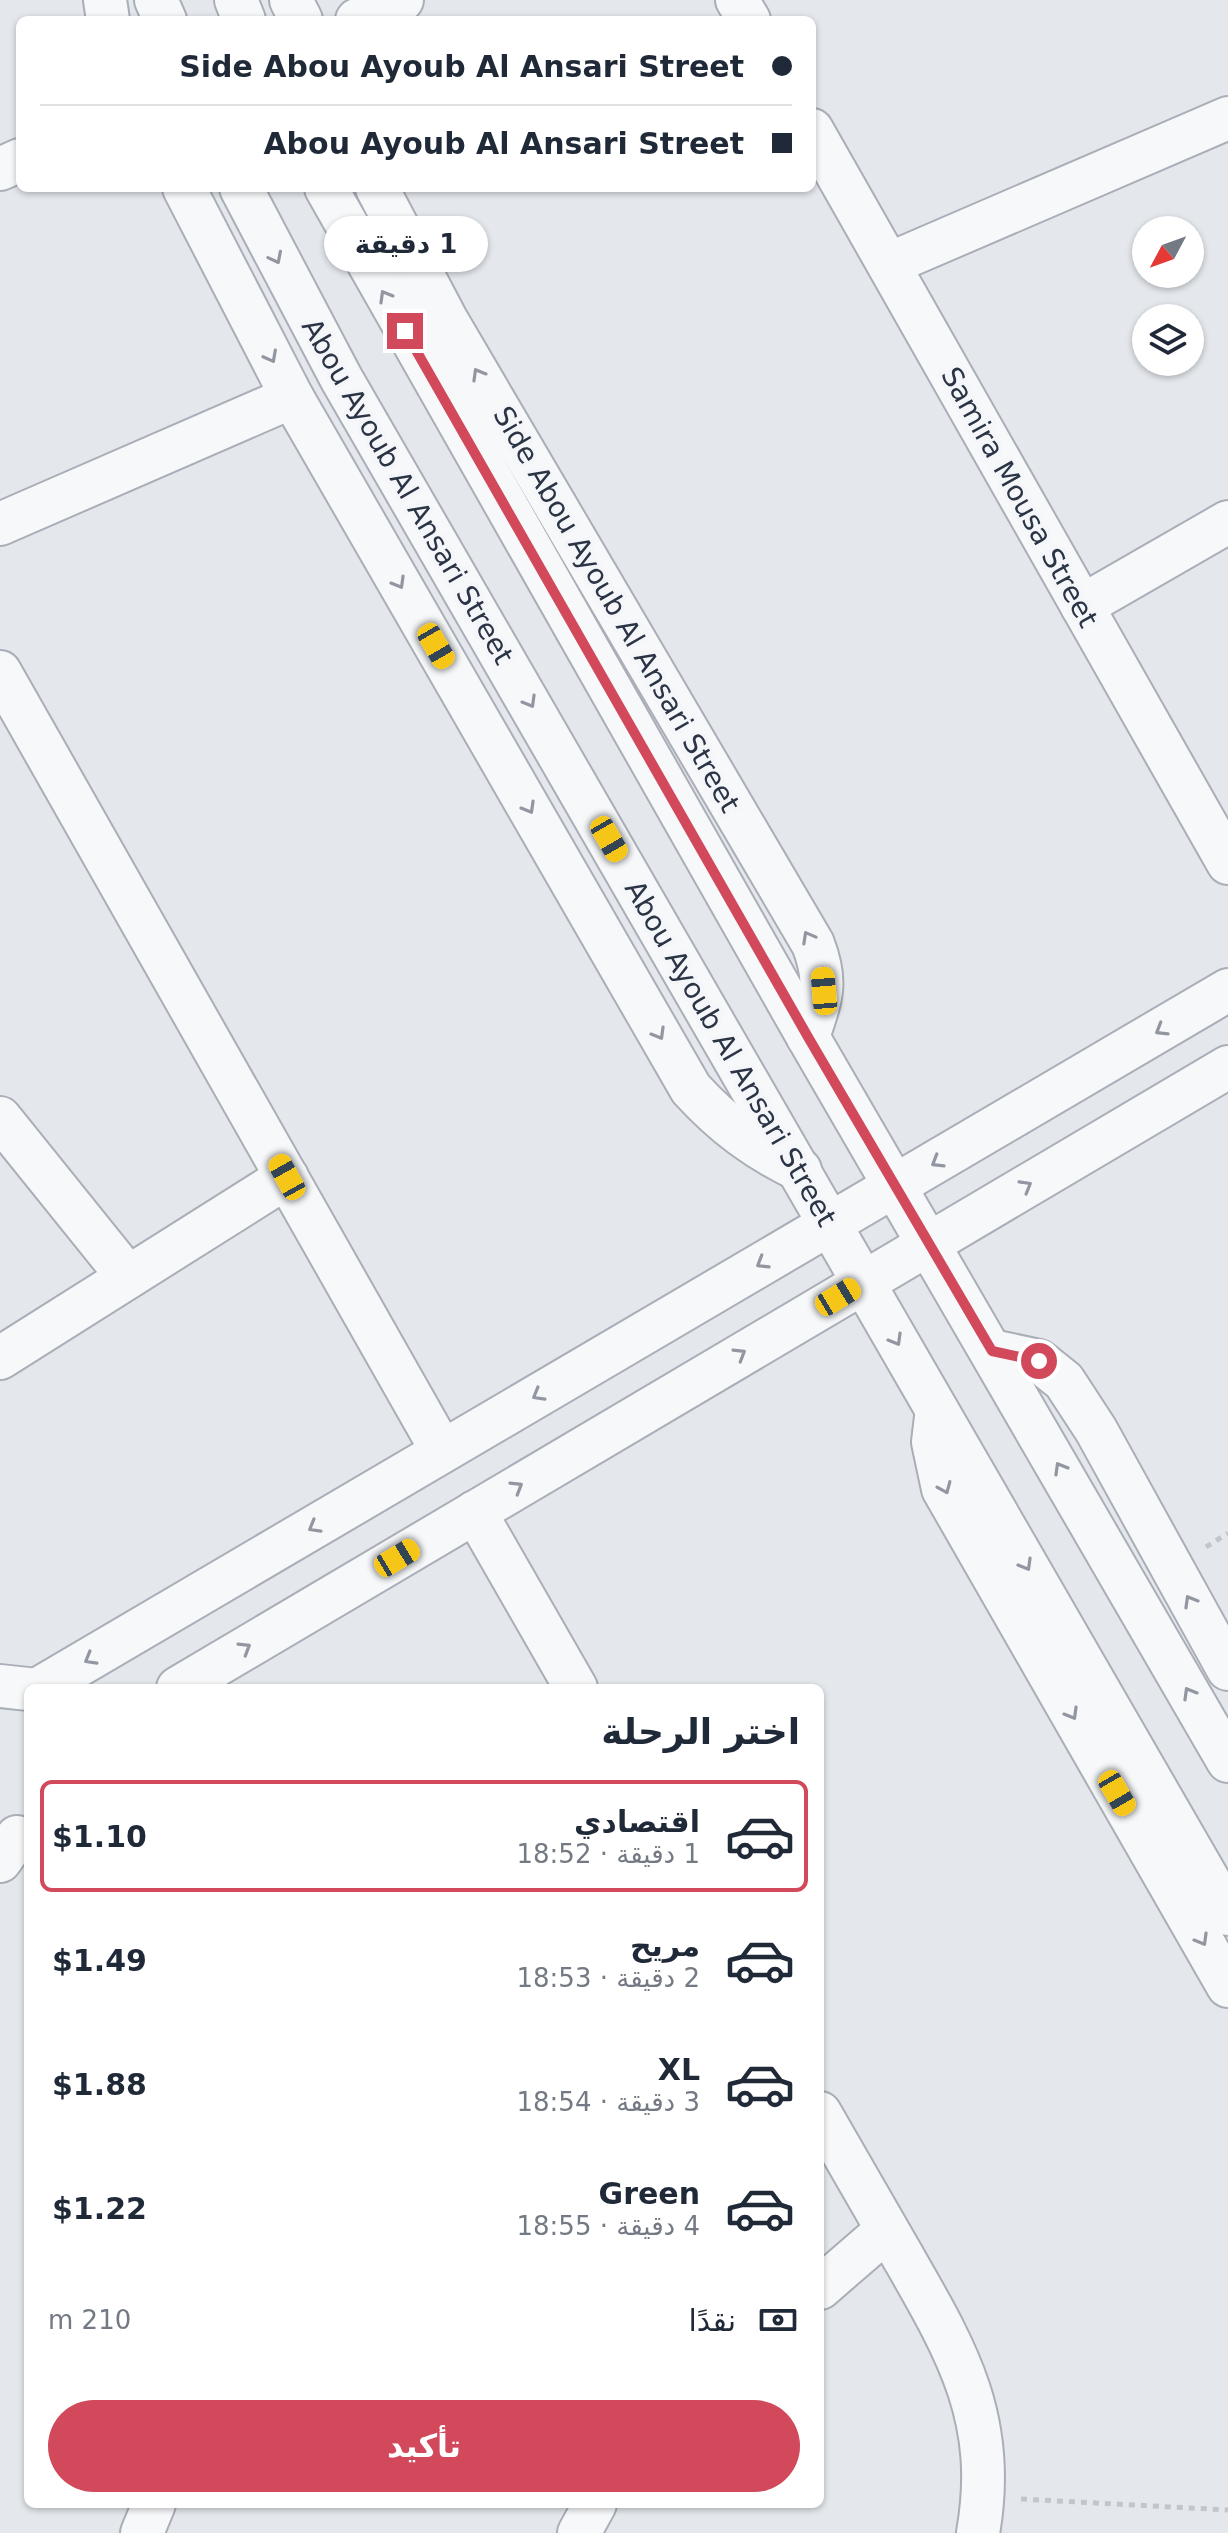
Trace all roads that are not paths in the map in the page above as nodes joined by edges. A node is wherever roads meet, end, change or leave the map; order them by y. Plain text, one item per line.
1 (402, 0) edge
2 (366, 16) edge
3 (1228, 118) edge
4 (816, 137) edge
5 (186, 192) edge
6 (243, 192) edge
7 (328, 192) edge
8 (379, 192) edge
9 (889, 264) junction
10 (292, 397) junction
11 (1228, 522) edge
12 (0, 524) edge
13 (1082, 606) junction
14 (0, 672) edge
15 (1228, 863) edge
16 (1228, 990) edge
17 (808, 1037) junction
18 (1228, 1067) edge
19 (0, 1118) edge
20 (800, 1170) junction
21 (287, 1177) junction
22 (896, 1186) junction
23 (829, 1224) junction
24 (929, 1243) junction
25 (128, 1277) junction
26 (862, 1282) junction
27 (992, 1351) junction
28 (0, 1358) edge
29 (938, 1412) junction
30 (442, 1451) junction
31 (475, 1512) junction
32 (1228, 1669) edge
33 (47, 1684) edge
34 (185, 1684) edge
35 (574, 1684) edge
36 (0, 1686) edge
37 (24, 1689) edge
38 (1228, 1761) edge
39 (1228, 1914) edge
40 (1228, 1986) edge
41 (824, 2120) edge
42 (887, 2230) junction
43 (824, 2285) edge
44 (152, 2508) edge
45 (593, 2508) edge
46 (981, 2515) edge
47 (142, 2533) edge
48 (579, 2533) edge

1 - 2 street
3 - 9 street
4 - 9 street, Samira Mousa Street
5 -> 10 street
6 -> 20 street, Abou Ayoub Al Ansari Street
17 -> 7 street
17 -> 8 street, Side Abou Ayoub Al Ansari Street
9 - 13 street, Samira Mousa Street
10 - 12 street
10 -> 20 street
11 - 13 street
13 - 15 street, Samira Mousa Street
14 - 21 street
16 -> 22 street
17 - 22 street
24 -> 18 street
19 - 25 street
20 - 23 street, Abou Ayoub Al Ansari Street
21 - 25 street
21 - 30 street
22 - 23 street
22 - 24 street
23 - 26 street, Abou Ayoub Al Ansari Street
23 -> 30 street
24 - 26 street
24 - 27 street
25 - 28 street
26 -> 29 street, Abou Ayoub Al Ansari Street
31 -> 26 street
32 -> 27 street
38 -> 27 street
29 -> 39 street, Abou Ayoub Al Ansari Street
29 -> 40 street
30 -> 33 street
34 -> 31 street
31 - 35 street
36 - 37 street
41 - 42 street
42 - 43 street
42 - 46 street
44 - 47 street
45 - 48 street

